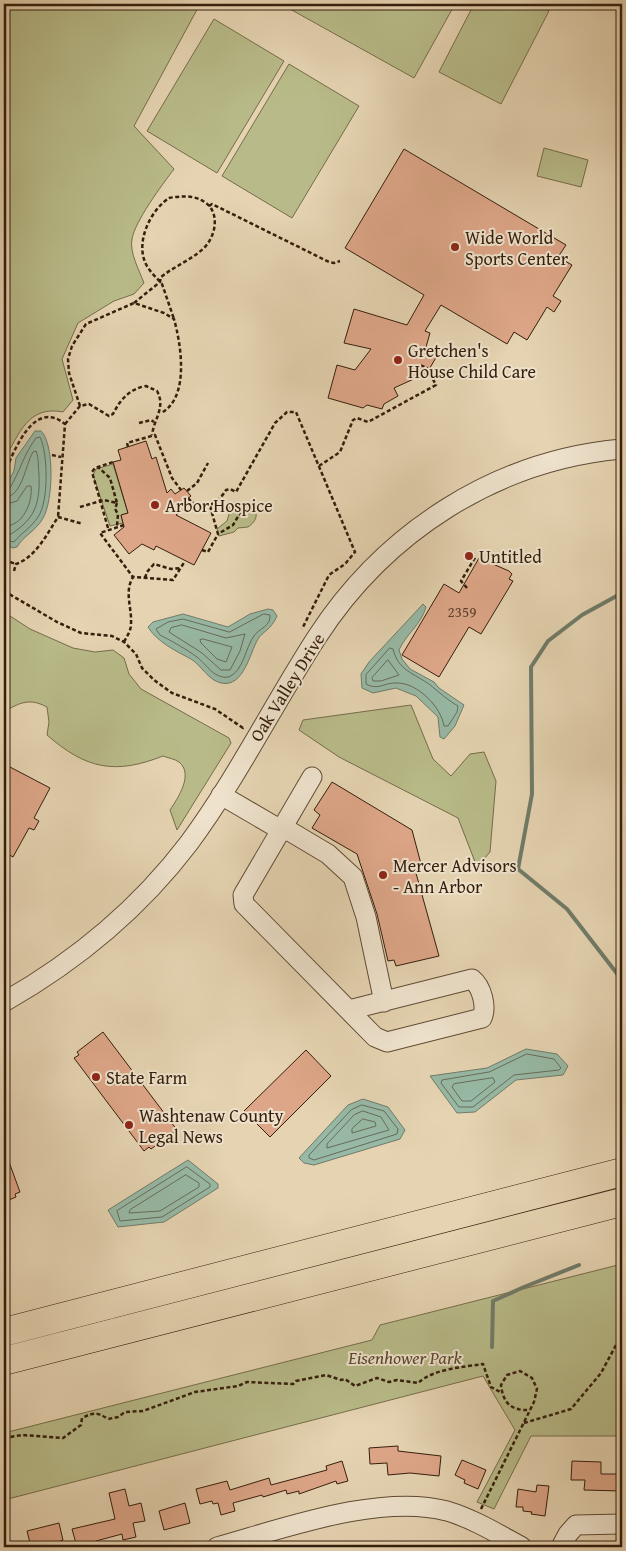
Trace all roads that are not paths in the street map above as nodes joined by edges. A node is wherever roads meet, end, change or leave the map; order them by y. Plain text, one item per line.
1 (622, 449) edge
2 (312, 777) dead end
3 (221, 795) junction
4 (281, 830) junction
5 (4, 1002) edge
6 (384, 1002) junction
7 (349, 1010) junction
8 (622, 1172) edge
9 (622, 1202) edge
10 (4, 1332) edge
11 (4, 1361) edge
12 (622, 1524) edge
13 (217, 1547) edge
14 (522, 1547) edge
15 (561, 1547) edge

1 - 3 street, Oak Valley Drive
2 - 4 street
3 - 4 street
3 - 5 street, Oak Valley Drive
4 - 6 street
4 - 7 street
6 - 7 street
6 - 7 street
8 - 10 highway
9 - 11 highway
12 - 15 street
13 - 14 street

